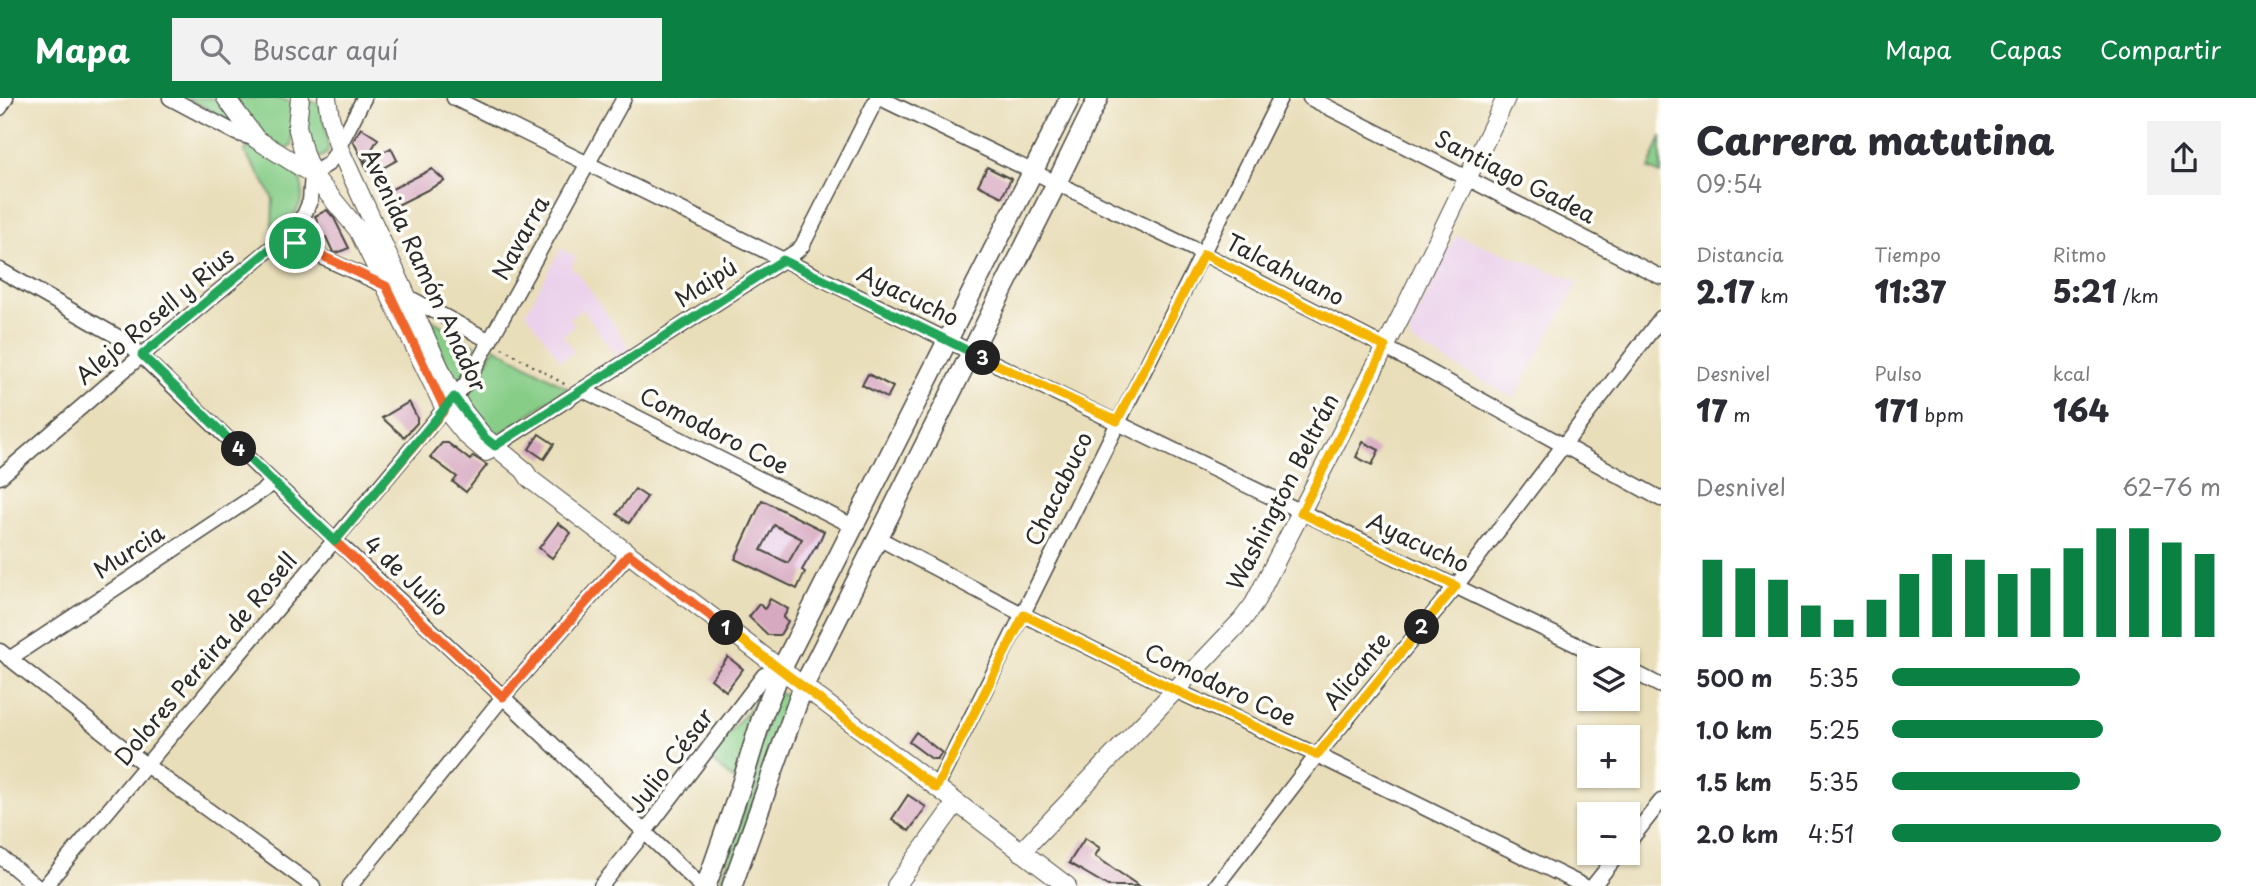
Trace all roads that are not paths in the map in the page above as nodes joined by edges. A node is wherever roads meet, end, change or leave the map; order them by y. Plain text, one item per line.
1 (6, 98) edge
2 (170, 98) edge
3 (226, 98) edge
4 (300, 98) edge
5 (327, 98) edge
6 (364, 98) edge
7 (454, 98) edge
8 (624, 98) edge
9 (879, 98) edge
10 (1070, 98) edge
11 (1098, 98) edge
12 (1280, 98) edge
13 (1310, 98) edge
14 (1506, 98) edge
15 (0, 108) edge
16 (256, 139) junction
17 (339, 148) junction
18 (588, 163) junction
19 (1032, 172) junction
20 (312, 173) junction
21 (1467, 178) junction
22 (1056, 184) junction
23 (282, 239) junction
24 (1204, 254) junction
25 (783, 260) junction
26 (0, 270) edge
27 (1661, 277) edge
28 (386, 286) junction
29 (406, 296) junction
30 (1661, 318) edge
31 (490, 341) junction
32 (948, 341) junction
33 (1385, 347) junction
34 (971, 352) junction
35 (142, 355) junction
36 (583, 390) junction
37 (450, 403) junction
38 (1117, 421) junction
39 (1563, 444) junction
40 (495, 446) junction
41 (0, 477) edge
42 (530, 479) junction
43 (274, 484) junction
44 (1661, 499) edge
45 (1301, 513) junction
46 (855, 527) junction
47 (878, 538) junction
48 (335, 541) junction
49 (629, 554) junction
50 (1456, 586) junction
51 (1024, 615) junction
52 (1583, 648) edge
53 (5, 655) edge
54 (781, 670) junction
55 (1640, 676) edge
56 (1661, 686) edge
57 (803, 687) junction
58 (1175, 690) junction
59 (503, 697) junction
60 (1317, 755) junction
61 (146, 765) junction
62 (936, 788) junction
63 (1661, 802) edge
64 (956, 803) junction
65 (1640, 828) edge
66 (644, 833) junction
67 (1021, 852) junction
68 (0, 856) edge
69 (1610, 865) edge
70 (36, 886) edge
71 (45, 886) edge
72 (313, 886) edge
73 (350, 886) edge
74 (601, 886) edge
75 (703, 886) edge
76 (732, 886) edge
77 (896, 886) edge
78 (1067, 886) edge
79 (1216, 886) edge
80 (1584, 886) edge
81 (1593, 886) edge

1 - 15 street
2 - 16 street
3 - 16 street
4 - 20 street, Avenida Ramón Anador
5 - 17 street, Avenida Ramón Anador
6 - 17 street
7 - 18 street, Ayacucho
8 - 18 street, Navarra
9 - 19 street, Talcahuano
9 - 25 street, Maipú
10 - 19 main road
11 - 22 main road
12 - 24 street, Chacabuco
13 - 21 street, Santiago Gadea
14 - 21 street, Washington Beltrán
16 - 20 street
17 - 20 street
17 - 29 street, Avenida Ramón Anador
18 - 25 street, Ayacucho
18 - 31 street, Navarra
19 - 22 street, Talcahuano
19 - 32 main road
20 - 23 street, Alejo Rosell y Rius
20 - 28 street, Avenida Ramón Anador
21 - 27 street, Santiago Gadea
21 - 33 street, Washington Beltrán
22 - 24 street, Talcahuano
22 - 34 main road
23 - 28 street
23 - 35 street, Alejo Rosell y Rius
24 - 33 street, Talcahuano
24 - 38 street, Chacabuco
25 - 32 street, Ayacucho
25 - 36 street, Maipú
26 - 35 street, 4 de Julio
28 - 37 street, Avenida Ramón Anador
29 - 31 street
29 - 37 street, Avenida Ramón Anador
30 - 39 street, Alicante
31 - 37 street, Navarra
32 - 34 street, Ayacucho
32 - 46 main road
33 - 39 street, Talcahuano
33 - 45 street, Washington Beltrán
34 - 38 street, Ayacucho
34 - 47 main road
35 - 41 street, Alejo Rosell y Rius
35 - 43 street, 4 de Julio
36 - 40 street, Maipú
36 - 46 street, Comodoro Coe
37 - 40 street, Avenida Ramón Anador
37 - 42 street, Avenida Ramón Anador
37 - 48 street, Dolores Pereira de Rosell
38 - 45 street, Ayacucho
38 - 51 street, Chacabuco
39 - 44 street, Talcahuano
39 - 50 street, Alicante
40 - 42 street, Avenida Ramón Anador
42 - 49 street, Avenida Ramón Anador
43 - 48 street, 4 de Julio
43 - 53 street, Murcia
45 - 50 street, Ayacucho
45 - 58 street, Washington Beltrán
46 - 54 main road
47 - 51 street, Comodoro Coe
47 - 57 main road
48 - 59 street, 4 de Julio
48 - 61 street, Dolores Pereira de Rosell
49 - 54 street, Avenida Ramón Anador
49 - 59 street
50 - 52 street, Ayacucho
50 - 60 street, Alicante
51 - 58 street, Comodoro Coe
51 - 62 street, Chacabuco
53 - 61 street
54 - 57 street, Avenida Ramón Anador
54 - 66 street, Julio César
54 - 75 main road
55 - 56 street
57 - 62 street, Avenida Ramón Anador
57 - 76 main road
58 - 60 street, Comodoro Coe
58 - 67 street, Washington Beltrán
59 - 66 street, 4 de Julio
59 - 73 street
60 - 79 street, Alicante
60 - 80 street, Comodoro Coe
61 - 71 street, Dolores Pereira de Rosell
61 - 72 street
62 - 64 street, Avenida Ramón Anador
63 - 65 street
64 - 67 street, Avenida Ramón Anador
64 - 77 street
66 - 74 street, Julio César
66 - 75 street, 4 de Julio
67 - 78 street, Avenida Ramón Anador
68 - 70 street
69 - 81 street

